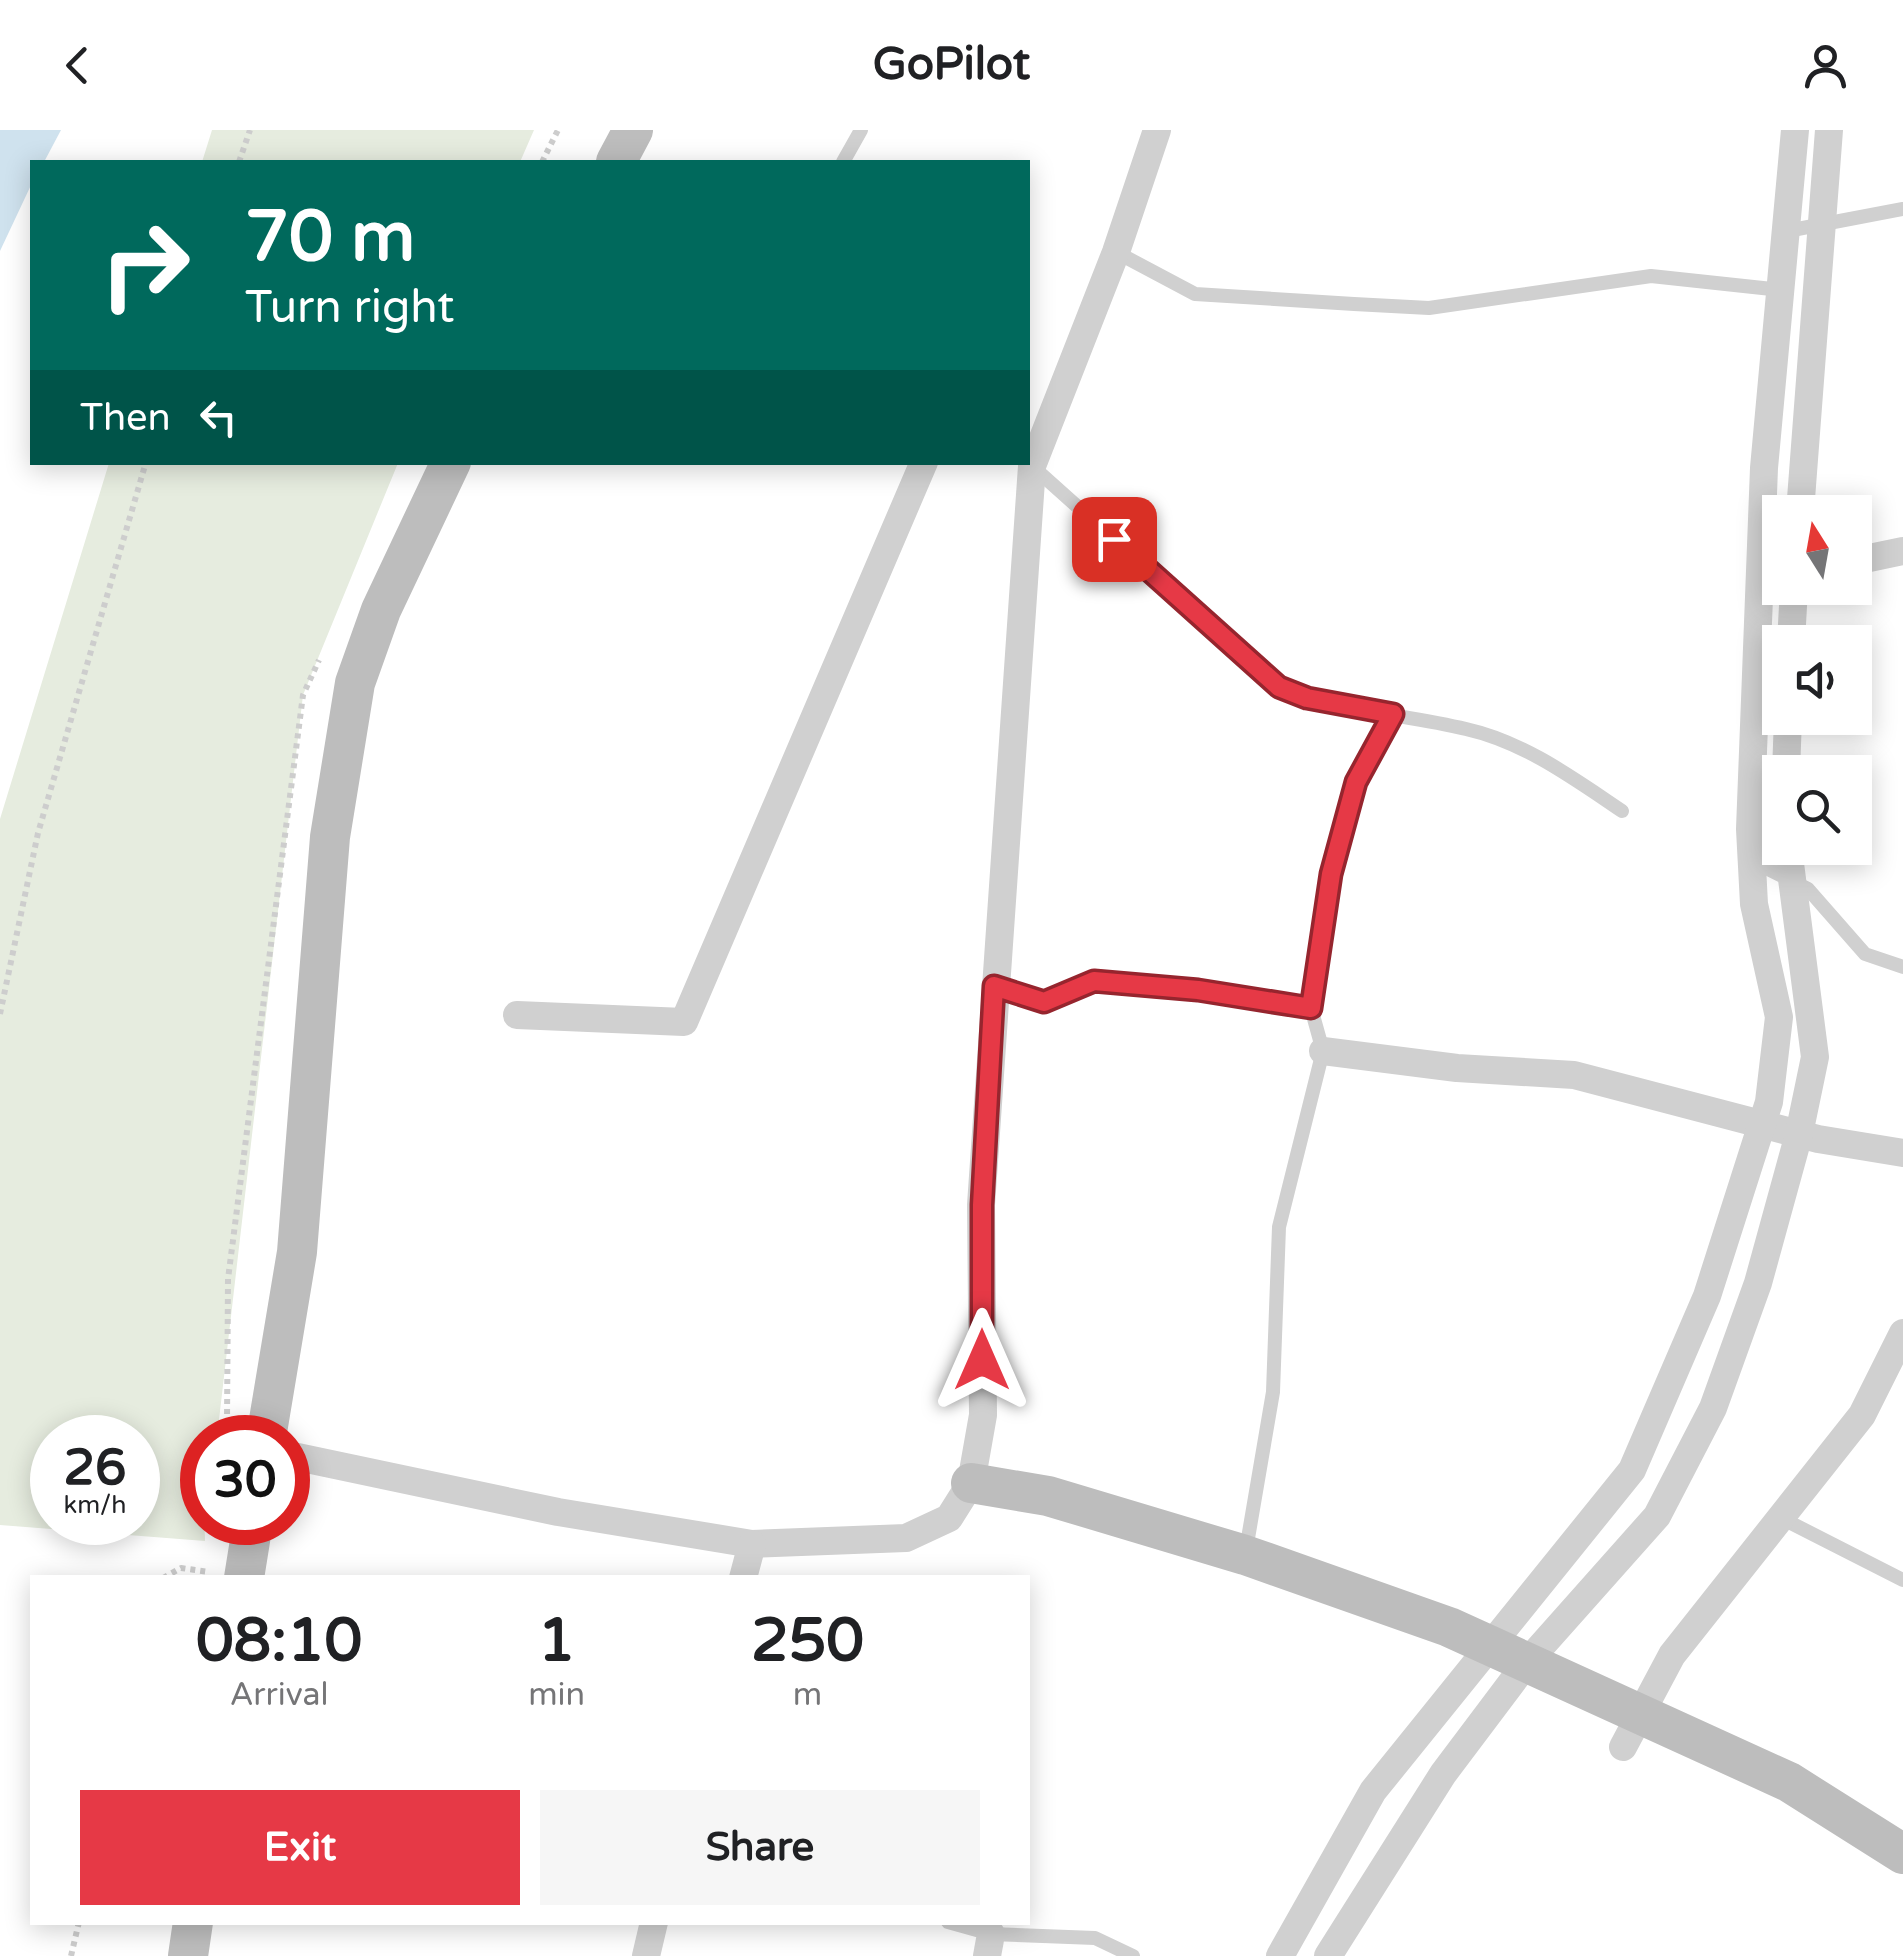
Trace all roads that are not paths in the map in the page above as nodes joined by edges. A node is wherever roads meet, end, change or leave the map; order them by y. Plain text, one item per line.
1 (633, 130) edge
2 (861, 130) edge
3 (1157, 130) edge
4 (1795, 130) edge
5 (1829, 130) edge
6 (617, 160) edge
7 (845, 160) edge
8 (1903, 209) edge
9 (1823, 224) junction
10 (1787, 231) junction
11 (1116, 252) junction
12 (1781, 290) junction
13 (1030, 463) edge
14 (450, 465) edge
15 (923, 465) edge
16 (1030, 465) edge
17 (1772, 495) edge
18 (1801, 495) edge
19 (1903, 551) edge
20 (1872, 557) edge
21 (1767, 605) edge
22 (1393, 714) junction
23 (1622, 811) dead end
24 (1752, 860) junction
25 (1790, 865) edge
26 (1791, 881) junction
27 (1903, 967) edge
28 (994, 986) junction
29 (1311, 1008) junction
30 (517, 1015) dead end
31 (1322, 1050) junction
32 (1762, 1125) junction
33 (1800, 1134) junction
34 (1903, 1153) edge
35 (1903, 1334) edge
36 (270, 1415) edge
37 (310, 1460) edge
38 (970, 1483) junction
39 (1783, 1520) junction
40 (752, 1544) junction
41 (245, 1545) edge
42 (1244, 1555) junction
43 (235, 1575) edge
44 (745, 1575) edge
45 (1903, 1580) edge
46 (1488, 1644) junction
47 (1528, 1662) junction
48 (1632, 1729) junction
49 (1903, 1854) edge
50 (193, 1925) edge
51 (653, 1925) edge
52 (953, 1925) edge
53 (989, 1945) edge
54 (188, 1956) edge
55 (646, 1956) edge
56 (1134, 1956) edge
57 (1280, 1956) edge
58 (1328, 1956) edge

1 - 6 street
2 - 7 lane
3 - 11 street
4 - 10 street
5 - 9 street
8 - 9 lane
9 - 10 lane
9 - 18 street
10 - 12 street
11 - 12 lane
11 - 13 street
12 - 17 street
13 - 22 lane
14 - 36 street
15 - 30 street
16 - 28 street
19 - 20 street
21 - 24 street
22 - 23 lane
22 - 29 lane
24 - 26 lane
24 - 32 street
25 - 26 street
26 - 27 lane
26 - 33 street
28 - 29 lane
28 - 38 street
29 - 31 lane
31 - 32 street
31 - 42 lane
32 - 33 street
32 - 46 street
33 - 34 street
33 - 47 street
35 - 39 street
37 - 40 street
38 - 40 street
38 - 42 street
39 - 45 lane
39 - 48 street
40 - 44 street
41 - 43 street
42 - 46 street
46 - 47 street
46 - 57 street
47 - 48 street
47 - 58 street
48 - 49 street
50 - 54 street
51 - 55 street
52 - 53 lane
53 - 56 lane

